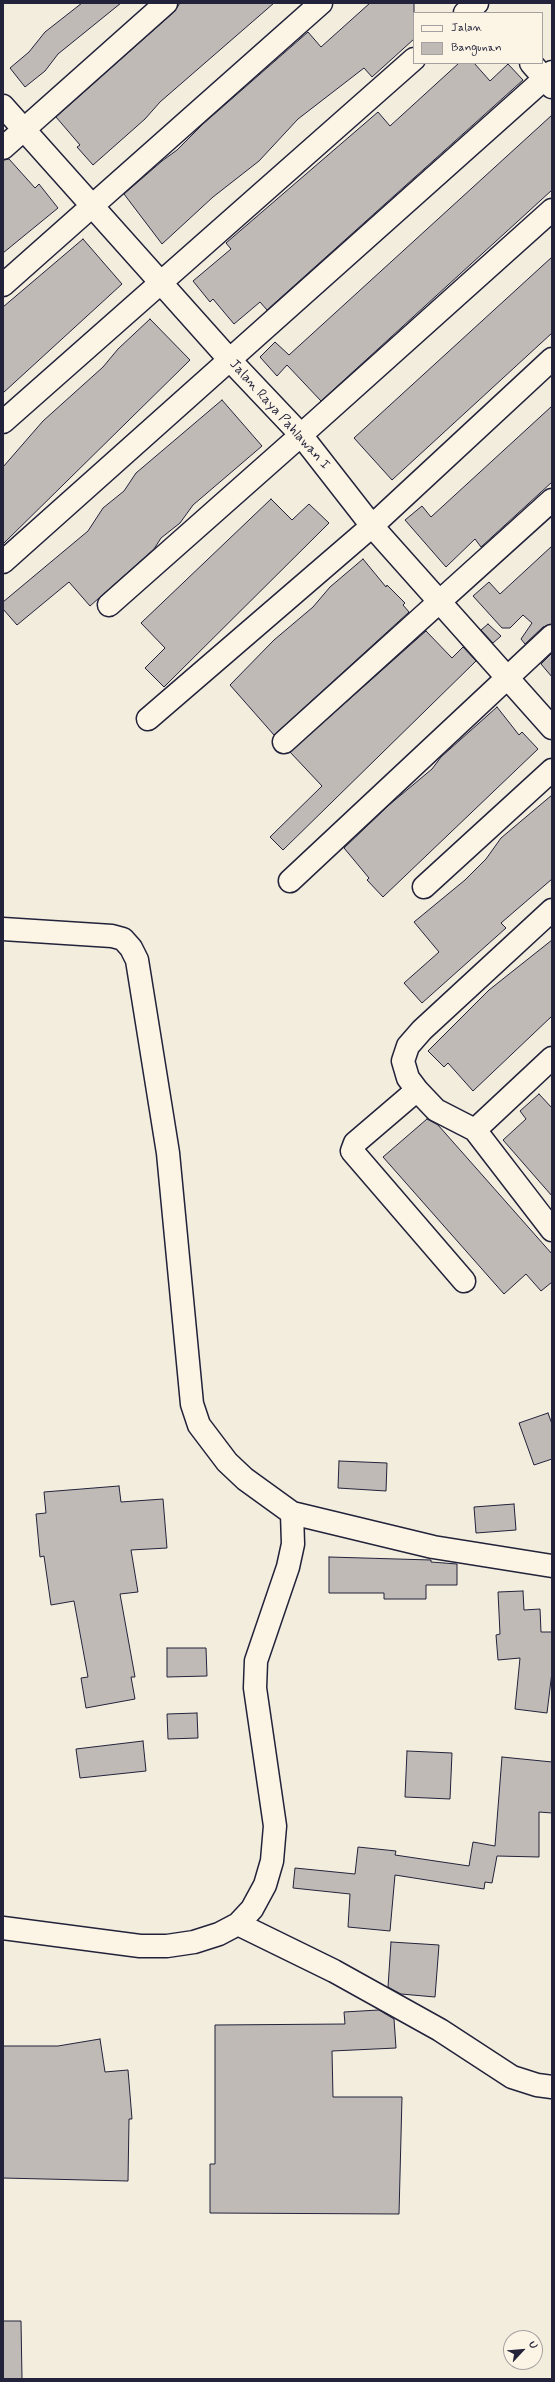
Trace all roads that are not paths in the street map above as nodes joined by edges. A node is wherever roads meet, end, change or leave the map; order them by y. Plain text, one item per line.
1 (166, 3) edge
2 (321, 3) edge
3 (477, 3) edge
4 (466, 12) edge
5 (485, 12) edge
6 (413, 59) edge
7 (545, 75) edge
8 (3, 106) edge
9 (24, 129) junction
10 (3, 148) edge
11 (92, 205) junction
12 (552, 210) edge
13 (161, 282) junction
14 (3, 285) edge
15 (229, 359) junction
16 (552, 359) edge
17 (3, 422) edge
18 (301, 435) junction
19 (552, 500) edge
20 (372, 526) junction
21 (3, 562) edge
22 (440, 602) junction
23 (109, 605) dead end
24 (552, 636) edge
25 (507, 677) junction
26 (148, 719) dead end
27 (552, 728) edge
28 (284, 742) dead end
29 (552, 770) edge
30 (290, 881) dead end
31 (424, 887) dead end
32 (552, 910) edge
33 (3, 929) edge
34 (548, 1069) edge
35 (417, 1090) junction
36 (475, 1130) junction
37 (552, 1230) edge
38 (464, 1281) dead end
39 (292, 1513) junction
40 (552, 1566) edge
41 (238, 1924) junction
42 (3, 1928) edge
43 (552, 2087) edge

1 - 9 street
2 - 11 street
3 - 4 street
3 - 5 street
6 - 13 street
7 - 15 street
8 - 9 street, Jalan Raya Pahlawan I
9 - 10 street
9 - 11 street, Jalan Raya Pahlawan I
11 - 13 street, Jalan Raya Pahlawan I
11 - 14 street
12 - 18 street
13 - 15 street, Jalan Raya Pahlawan I
13 - 17 street
15 - 18 street, Jalan Raya Pahlawan I
15 - 21 street
16 - 20 street
18 - 20 street, Jalan Raya Pahlawan I
18 - 23 street
19 - 22 street
20 - 22 street, Jalan Raya Pahlawan I
20 - 26 street
22 - 25 street, Jalan Raya Pahlawan I
22 - 28 street
24 - 25 street
25 - 27 street, Jalan Raya Pahlawan I
25 - 30 street
29 - 31 street
32 - 35 street
33 - 39 street
34 - 36 street
35 - 36 street
35 - 38 street
36 - 37 street
39 - 40 street
39 - 41 street
41 - 42 street
41 - 43 street

